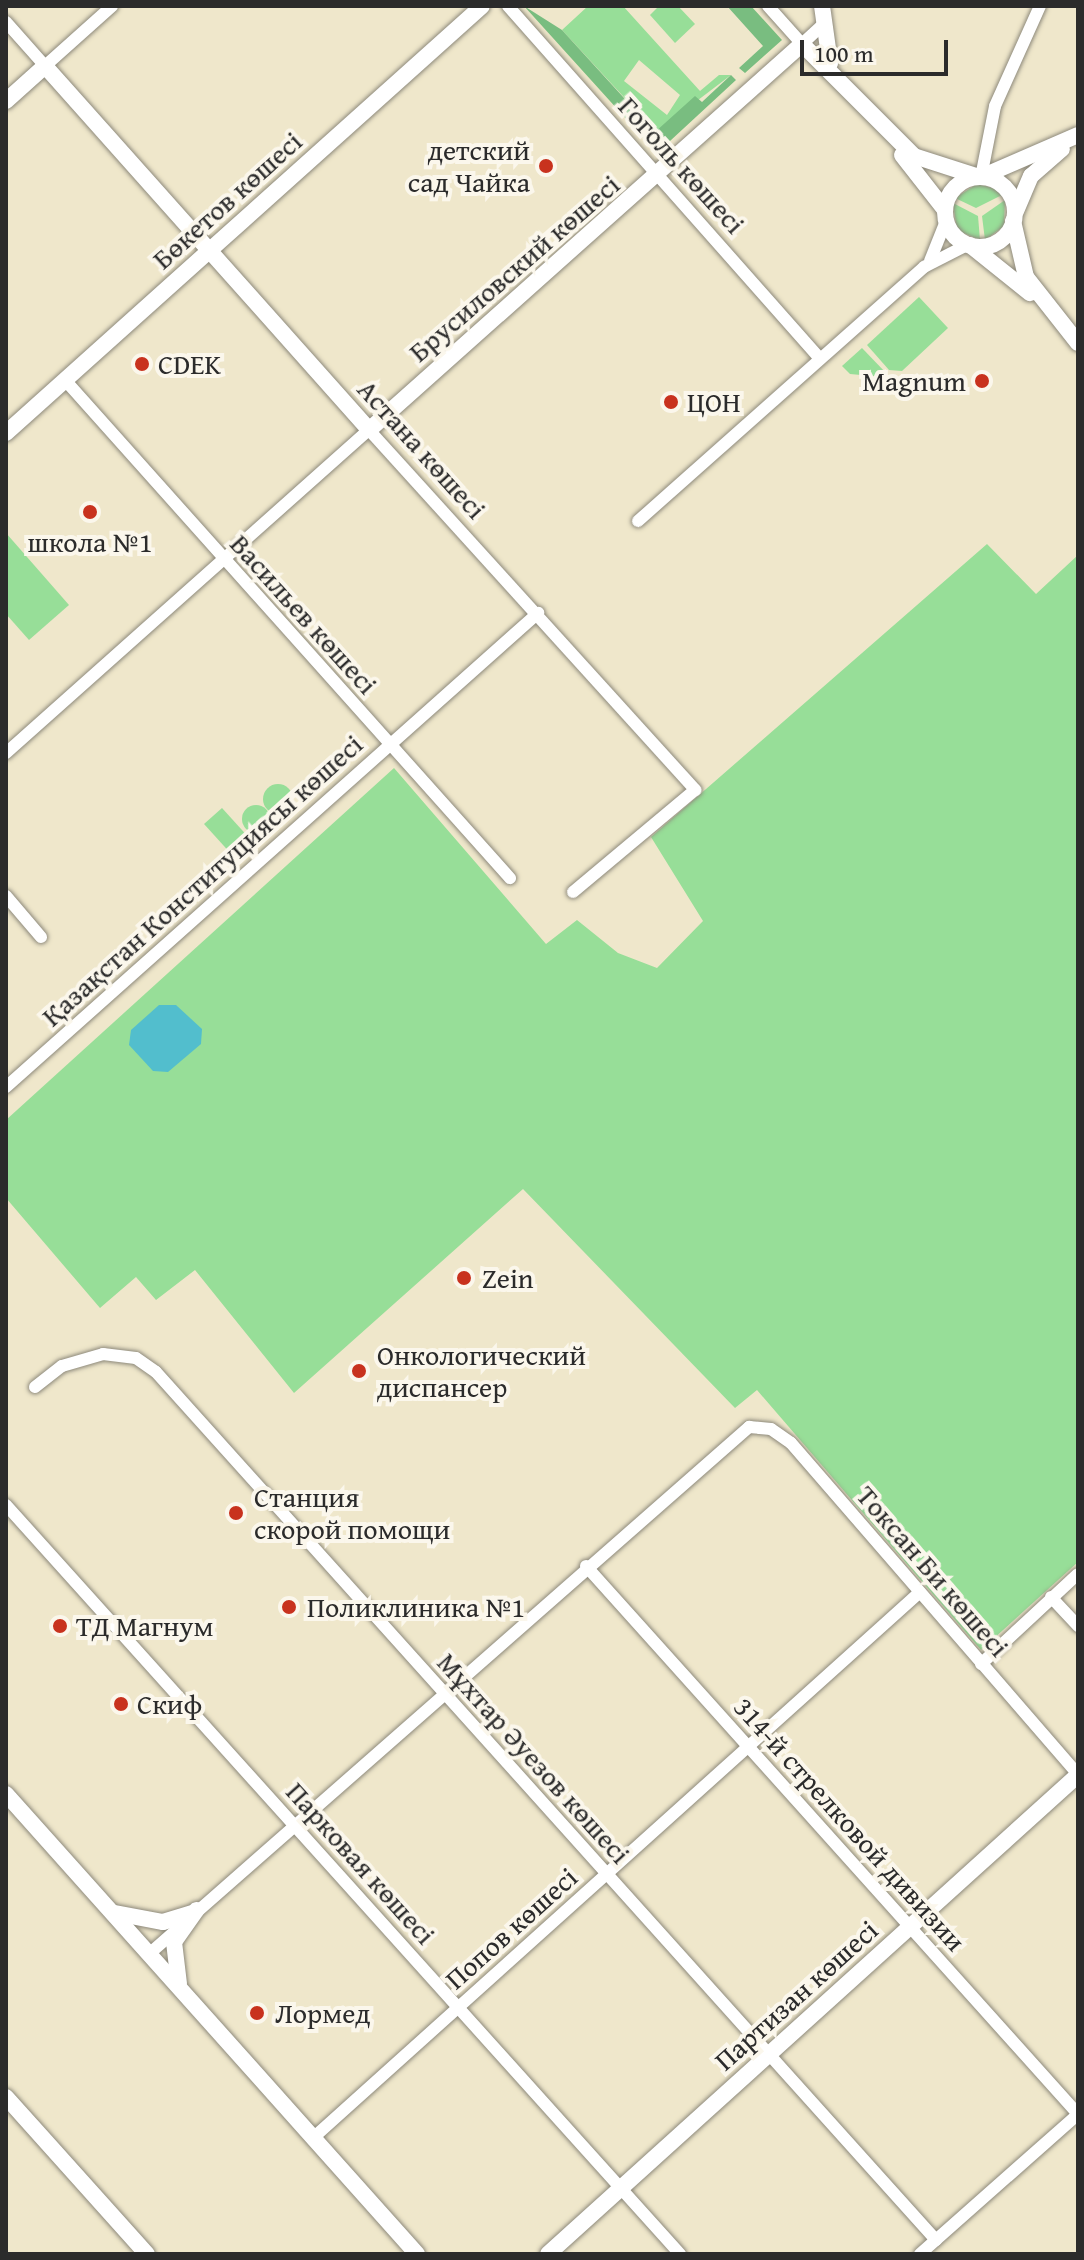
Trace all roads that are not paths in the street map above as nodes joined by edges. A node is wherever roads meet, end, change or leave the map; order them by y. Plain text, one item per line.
1 (112, 6) edge
2 (482, 6) edge
3 (508, 6) edge
4 (768, 6) edge
5 (822, 6) edge
6 (1040, 6) edge
7 (6, 22) edge
8 (787, 27) junction
9 (820, 27) junction
10 (802, 44) junction
11 (45, 66) junction
12 (845, 83) junction
13 (6, 101) edge
14 (1078, 137) edge
15 (659, 174) junction
16 (980, 177) junction
17 (946, 216) junction
18 (1014, 218) junction
19 (968, 245) junction
20 (210, 250) junction
21 (930, 261) junction
22 (1040, 302) junction
23 (1078, 343) edge
24 (819, 358) junction
25 (65, 380) junction
26 (369, 430) junction
27 (6, 433) edge
28 (638, 521) dead end
29 (222, 559) junction
30 (538, 613) junction
31 (390, 745) junction
32 (6, 753) edge
33 (510, 878) dead end
34 (573, 892) dead end
35 (6, 896) edge
36 (41, 937) dead end
37 (6, 1087) edge
38 (35, 1387) dead end
39 (6, 1505) edge
40 (586, 1566) junction
41 (1078, 1574) edge
42 (920, 1592) junction
43 (1051, 1597) junction
44 (1078, 1626) edge
45 (981, 1664) junction
46 (443, 1693) junction
47 (748, 1747) junction
48 (1078, 1774) edge
49 (6, 1794) edge
50 (295, 1824) junction
51 (607, 1874) junction
52 (109, 1909) junction
53 (196, 1910) junction
54 (910, 1927) junction
55 (149, 1954) junction
56 (186, 1997) junction
57 (459, 2007) junction
58 (769, 2054) junction
59 (6, 2097) edge
60 (1078, 2114) edge
61 (313, 2138) junction
62 (622, 2187) junction
63 (936, 2240) junction
64 (147, 2254) edge
65 (417, 2254) edge
66 (548, 2254) edge
67 (680, 2254) edge
68 (920, 2254) edge

1 - 11 street
2 - 20 main road, Бөкетов көшесі
3 - 15 street, Гоголь көшесі
4 - 8 street
5 - 9 main road
6 - 16 street
7 - 11 street, Астана көшесі
8 - 9 street
8 - 10 street
9 - 10 street
9 - 12 main road
10 - 12 main road
10 - 15 main road, Брусиловский көшесі
10 - 17 main road
11 - 13 main road
11 - 20 main road, Астана көшесі
12 - 16 main road
14 - 16 main road
14 - 18 main road
15 - 24 street, Гоголь көшесі
15 - 26 main road, Брусиловский көшесі
16 - 17 main road
16 - 18 main road
17 - 19 main road
17 - 21 street
18 - 19 main road
18 - 22 main road
19 - 21 street
19 - 22 main road
20 - 25 main road, Бөкетов көшесі
20 - 26 main road, Астана көшесі
21 - 24 street
22 - 23 main road
24 - 28 street
25 - 27 main road, Бөкетов көшесі
25 - 29 street, Васильев көшесі
26 - 29 street, Брусиловский көшесі
26 - 30 street, Астана көшесі
29 - 31 street, Васильев көшесі
29 - 32 street, Брусиловский көшесі
30 - 31 street, Қазақстан Конституциясы көшесі
30 - 34 street, Астана көшесі
31 - 33 street, Васильев көшесі
31 - 37 street, Қазақстан Конституциясы көшесі
35 - 36 street
38 - 46 street, Мұхтар Әуезов көшесі
39 - 50 street, Парковая көшесі
40 - 42 street, Токсан Би көшесі
40 - 46 street
40 - 47 street, 314-й стрелковой дивизии
41 - 43 street
42 - 45 street, Токсан Би көшесі
42 - 47 street, Попов көшесі
43 - 44 street
43 - 45 street
45 - 48 street, Токсан Би көшесі
46 - 50 street
46 - 51 street, Мұхтар Әуезов көшесі
47 - 51 street, Попов көшесі
47 - 54 street, 314-й стрелковой дивизии
48 - 54 main road, Партизан көшесі
49 - 52 main road
50 - 53 street
50 - 57 street, Парковая көшесі
51 - 57 street, Попов көшесі
51 - 58 street, Мұхтар Әуезов көшесі
52 - 53 main road
52 - 55 main road
53 - 55 street
53 - 56 main road
54 - 58 main road, Партизан көшесі
54 - 60 street, 314-й стрелковой дивизии
55 - 56 main road
56 - 61 main road
57 - 61 street, Попов көшесі
57 - 62 street, Парковая көшесі
58 - 62 main road, Партизан көшесі
58 - 63 street, Мұхтар Әуезов көшесі
59 - 64 main road
60 - 63 street
61 - 65 main road
62 - 66 main road, Партизан көшесі
62 - 67 street, Парковая көшесі
63 - 68 street

